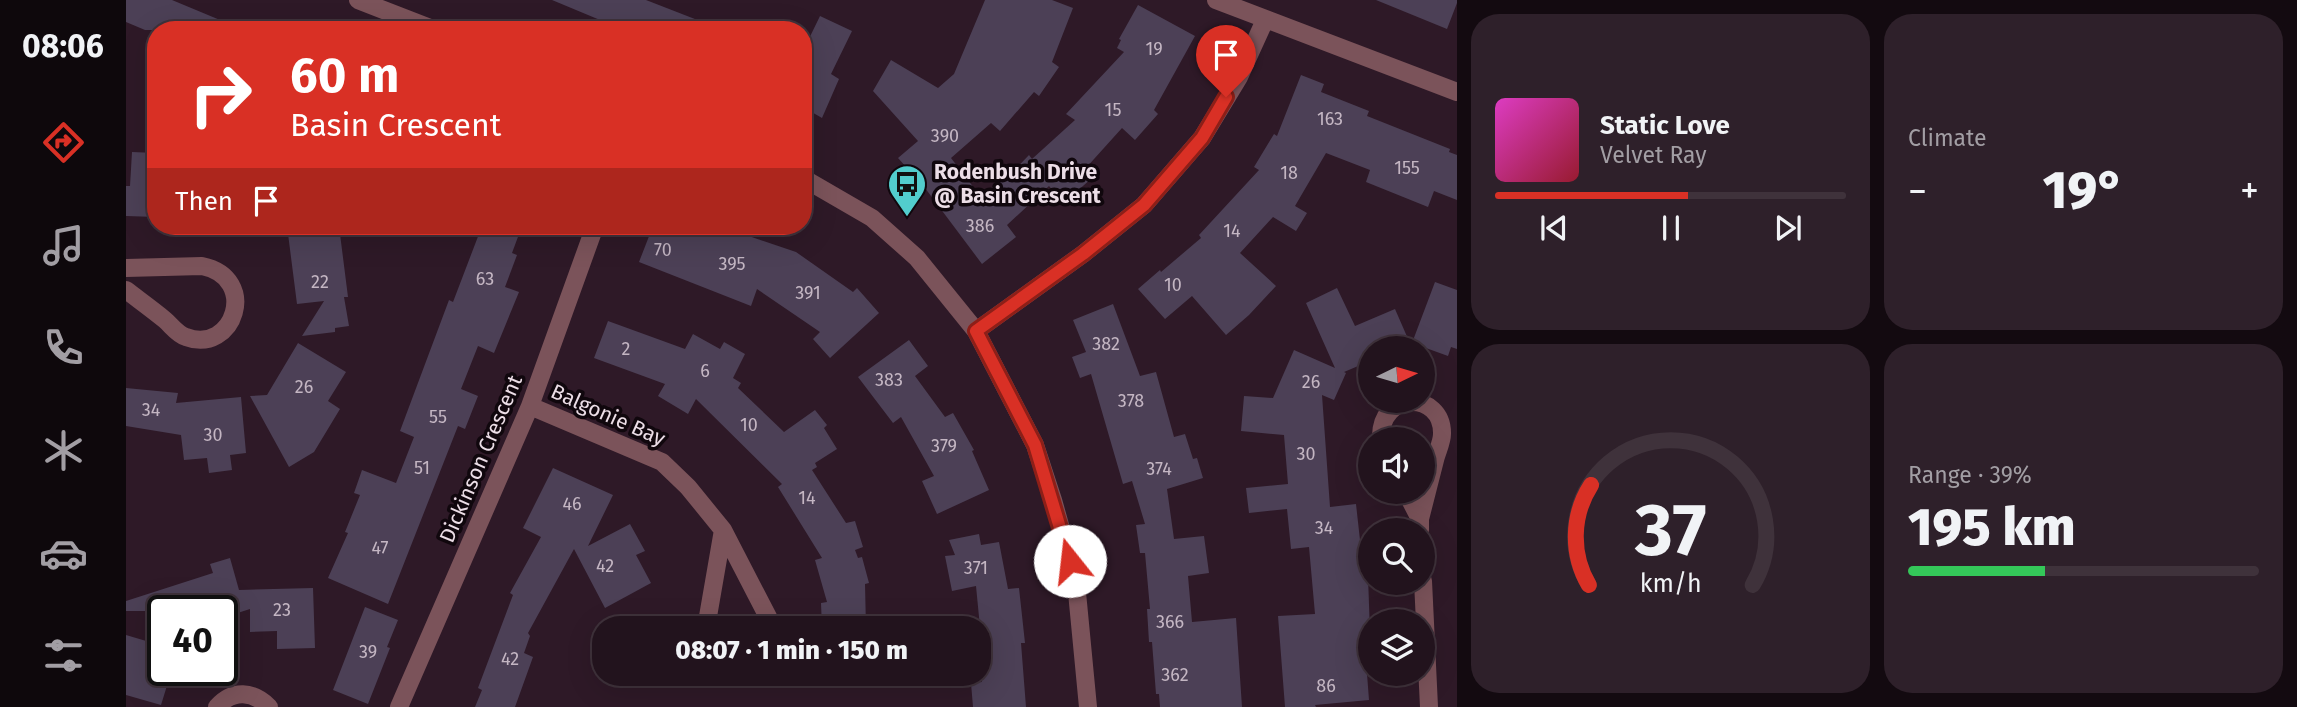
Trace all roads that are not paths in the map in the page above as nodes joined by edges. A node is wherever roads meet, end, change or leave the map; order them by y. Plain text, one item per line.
1 (359, 0) edge
2 (1216, 0) edge
3 (1265, 20) junction
4 (412, 21) edge
5 (1457, 92) edge
6 (812, 183) edge
7 (592, 235) edge
8 (126, 268) edge
9 (126, 290) edge
10 (976, 331) junction
11 (530, 406) junction
12 (1383, 427) edge
13 (1435, 464) edge
14 (723, 530) junction
15 (1424, 595) edge
16 (708, 616) edge
17 (767, 616) edge
18 (217, 707) edge
19 (269, 707) edge
20 (399, 707) edge
21 (1088, 707) edge
22 (1429, 707) edge

1 - 4 street
2 - 3 street
3 - 5 street
3 - 10 street
6 - 10 street
7 - 11 street, Dickinson Crescent
8 - 9 street
10 - 21 street
11 - 14 street, Balgonie Bay
11 - 20 street, Dickinson Crescent
12 - 13 street
14 - 16 street
14 - 17 street, Balgonie Bay
15 - 22 street
18 - 19 street

